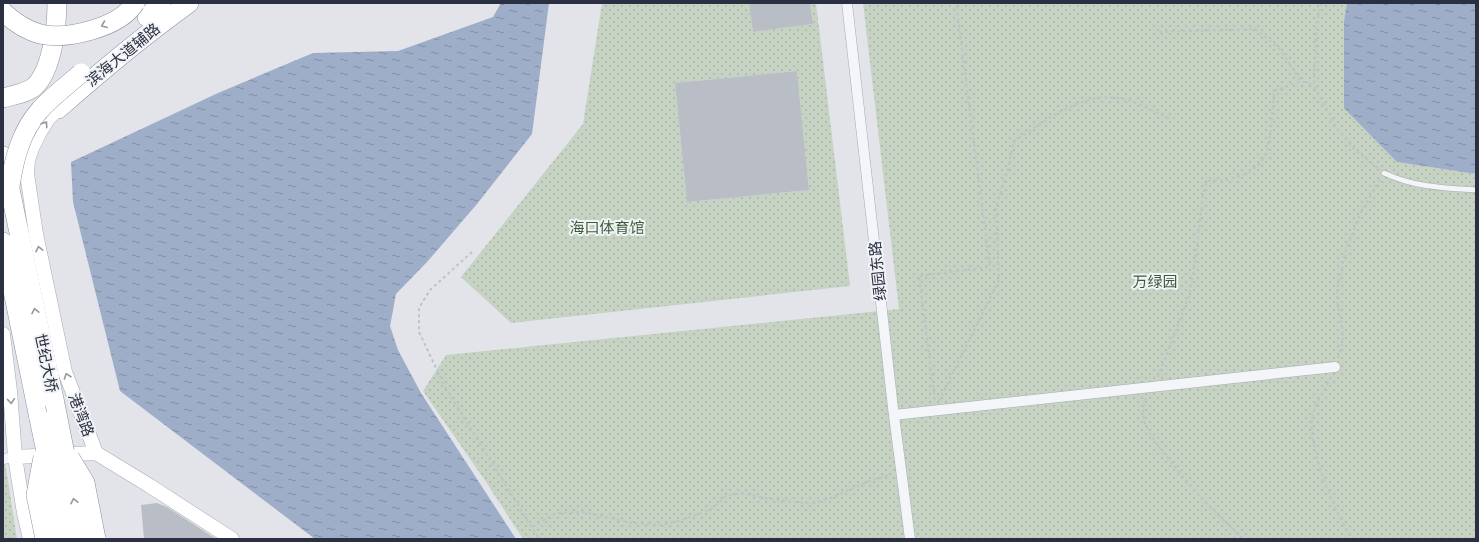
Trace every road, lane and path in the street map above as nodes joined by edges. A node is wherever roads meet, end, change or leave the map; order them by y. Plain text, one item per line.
1 (57, 3) edge
2 (135, 3) edge
3 (161, 3) edge
4 (173, 3) edge
5 (189, 3) edge
6 (847, 3) edge
7 (956, 3) edge
8 (1321, 3) edge
9 (3, 12) edge
10 (147, 17) junction
11 (1160, 32) dead end
12 (46, 68) junction
13 (1301, 81) junction
14 (1314, 85) junction
15 (35, 86) junction
16 (3, 98) edge
17 (58, 109) junction
18 (1169, 118) dead end
19 (3, 156) edge
20 (1384, 173) junction
21 (10, 186) junction
22 (1476, 190) edge
23 (3, 242) edge
24 (472, 252) dead end
25 (3, 334) edge
26 (1335, 367) junction
27 (1153, 387) junction
28 (934, 400) dead end
29 (935, 408) dead end
30 (894, 416) junction
31 (54, 447) junction
32 (96, 453) junction
33 (9, 458) edge
34 (901, 471) junction
35 (532, 527) junction
36 (30, 539) edge
37 (45, 539) edge
38 (64, 539) edge
39 (82, 539) edge
40 (96, 539) edge
41 (232, 539) edge
42 (539, 539) edge
43 (910, 539) edge
44 (1243, 539) edge
45 (1353, 539) edge

1 - 12 highway
2 -> 9 highway, bridge
3 - 10 highway
4 - 10 highway
5 - 17 highway, 滨海大道辅路
6 - 30 street, 绿园东路
7 - 28 path
8 - 14 path
10 - 21 highway, bridge
11 - 13 path
12 - 15 highway
12 - 17 highway
13 - 14 path
13 - 27 path
14 - 20 path
15 - 16 highway
15 - 17 highway
32 -> 17 street, 港湾路
18 - 29 path
19 - 21 highway, 世纪大桥
20 - 22 lane
20 - 26 path
31 -> 21 highway, 世纪大桥, bridge
23 - 31 highway, 世纪大桥, bridge
24 - 35 path
25 -> 33 street
26 - 27 street
26 - 45 path
27 - 30 street
27 - 44 path
30 - 34 street, 绿园东路
31 - 37 highway, bridge
31 - 38 highway, 世纪大桥, bridge
39 -> 31 highway, 世纪大桥, bridge
31 - 40 highway, bridge
32 - 33 street
32 - 41 street, 港湾路
33 - 36 street
34 - 35 path
34 - 43 street, 绿园东路
35 - 42 path

